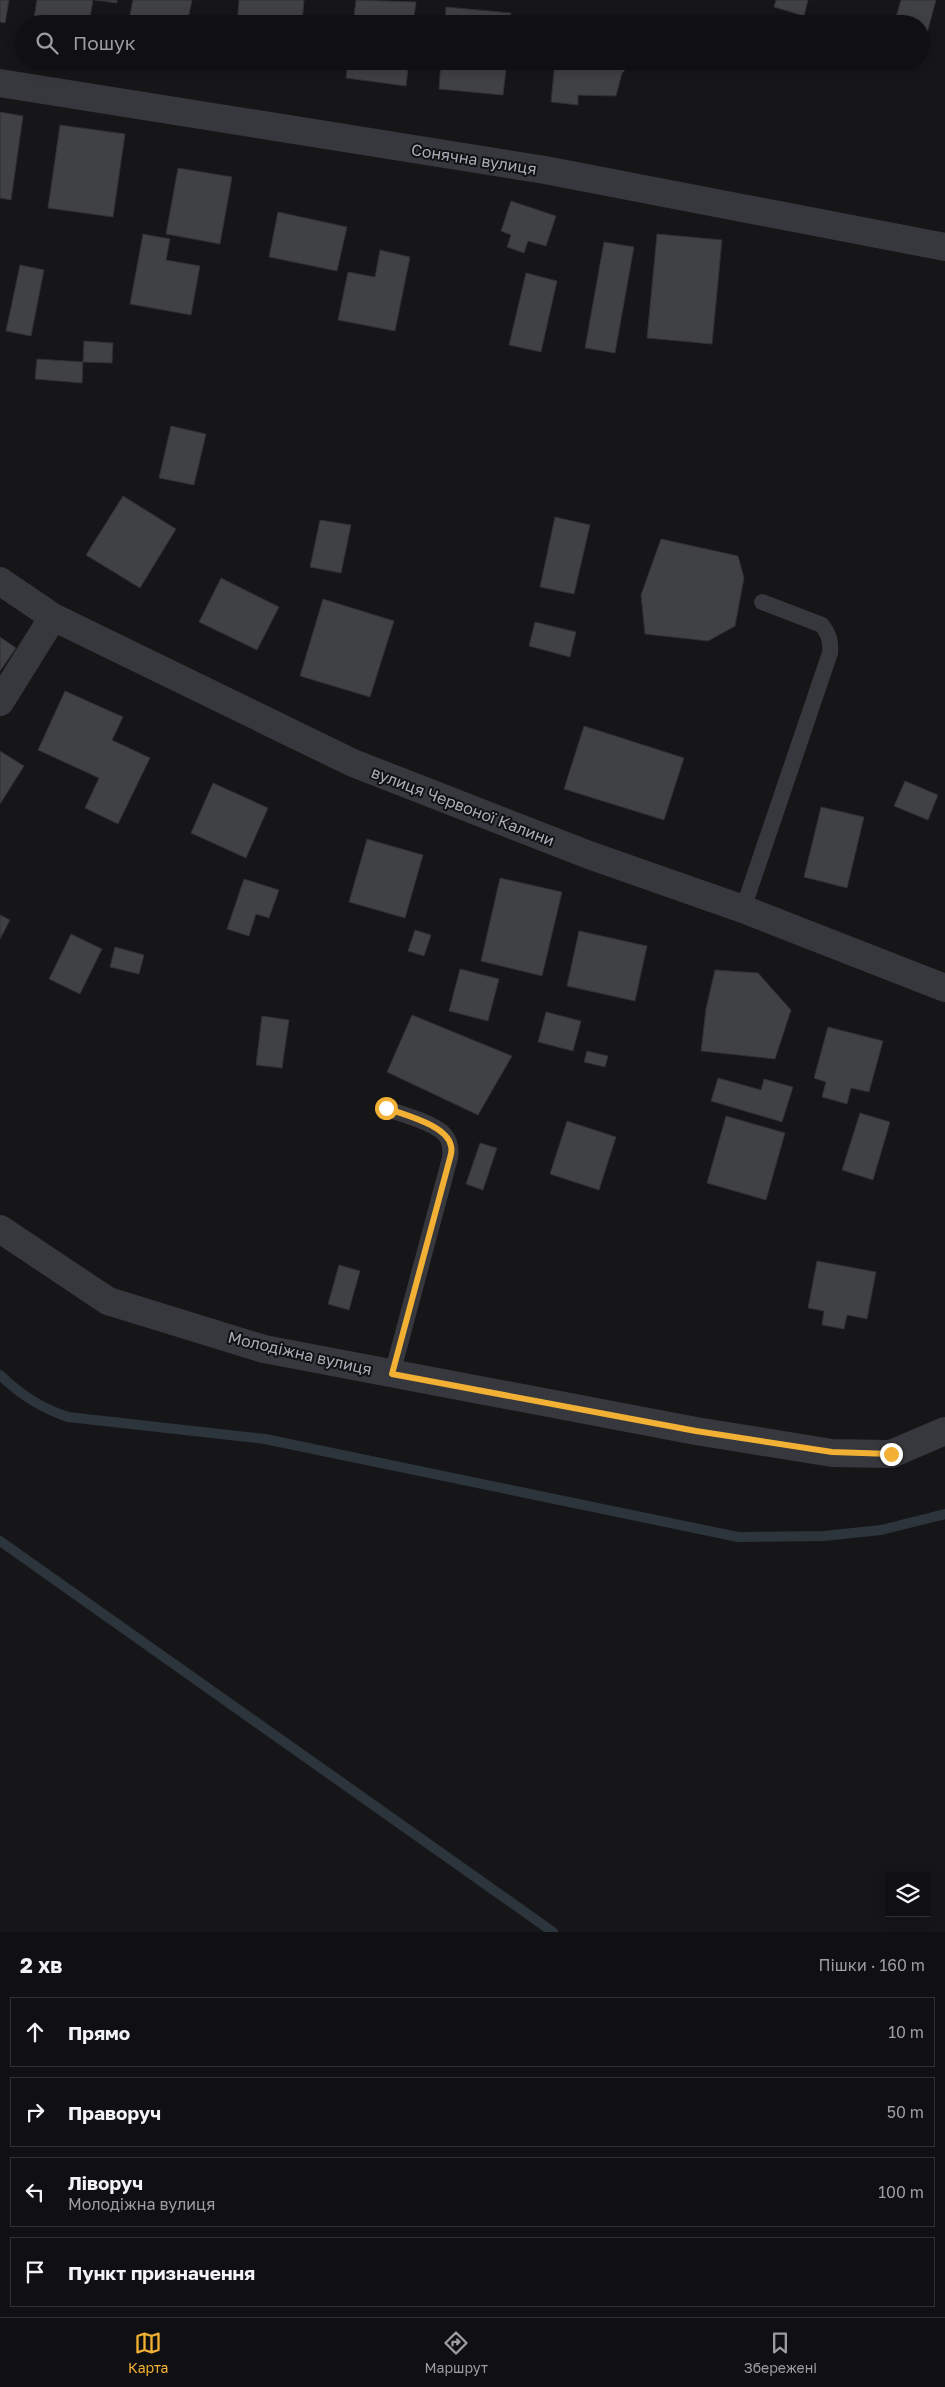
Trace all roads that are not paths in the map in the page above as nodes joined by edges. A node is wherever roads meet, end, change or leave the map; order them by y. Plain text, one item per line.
1 (0, 83) edge
2 (945, 247) edge
3 (0, 581) edge
4 (762, 602) dead end
5 (52, 617) junction
6 (0, 702) edge
7 (743, 909) junction
8 (945, 988) edge
9 (386, 1108) dead end
10 (0, 1229) edge
11 (392, 1374) junction
12 (945, 1432) edge

1 - 2 street, Сонячна вулиця
3 - 5 street, вулиця Червоної Калини
4 - 7 lane
5 - 6 street
5 - 7 street, вулиця Червоної Калини
7 - 8 street, вулиця Червоної Калини
9 - 11 lane
10 - 11 street, Молодіжна вулиця
11 - 12 street, Молодіжна вулиця

